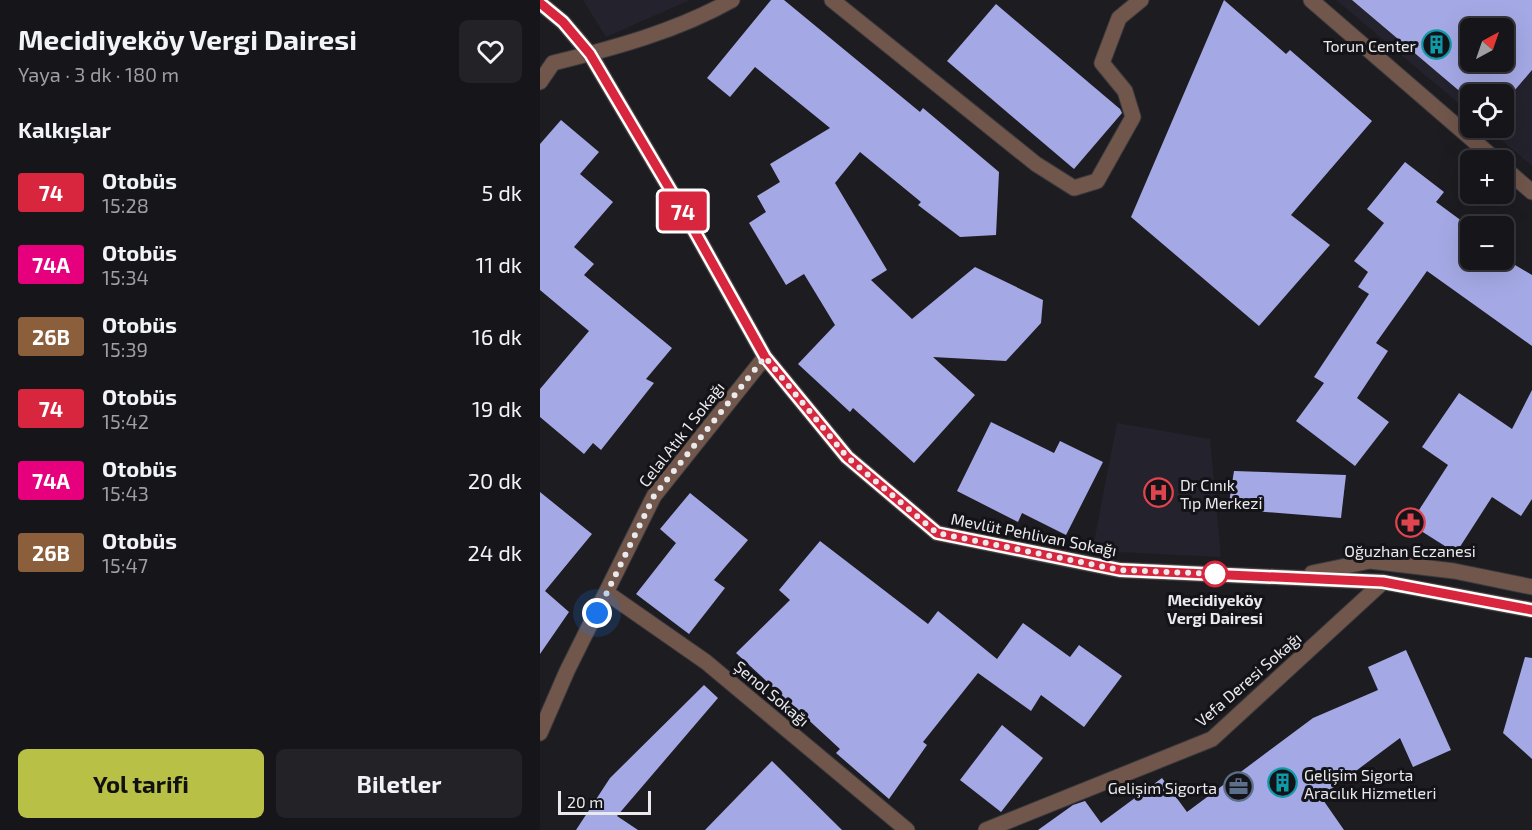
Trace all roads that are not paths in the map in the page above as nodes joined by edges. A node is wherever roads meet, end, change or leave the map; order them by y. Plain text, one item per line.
1 (732, 0) edge
2 (832, 0) edge
3 (1141, 0) edge
4 (1311, 0) edge
5 (540, 3) edge
6 (590, 54) junction
7 (540, 82) edge
8 (1484, 150) edge
9 (1514, 176) edge
10 (1532, 192) edge
11 (765, 357) junction
12 (1288, 578) junction
13 (1383, 582) junction
14 (1532, 587) edge
15 (607, 593) junction
16 (1532, 610) edge
17 (540, 733) edge
18 (907, 830) edge
19 (986, 830) edge

1 - 6 street
2 - 3 street
4 - 8 street
5 - 6 street, Mevlüt Pehlivan Sokağı
6 - 7 street
6 - 11 street, Mevlüt Pehlivan Sokağı
9 - 10 street
11 - 12 street, Mevlüt Pehlivan Sokağı
11 - 15 street, Celal Atık 1 Sokağı
12 - 13 street, Mevlüt Pehlivan Sokağı
12 - 14 street, Mevlüt Pehlivan Sokağı
13 - 16 street, Mevlüt Pehlivan Sokağı
13 - 19 street, Vefa Deresi Sokağı
15 - 17 street, Celal Atık 1 Sokağı
15 - 18 street, Şenol Sokağı

